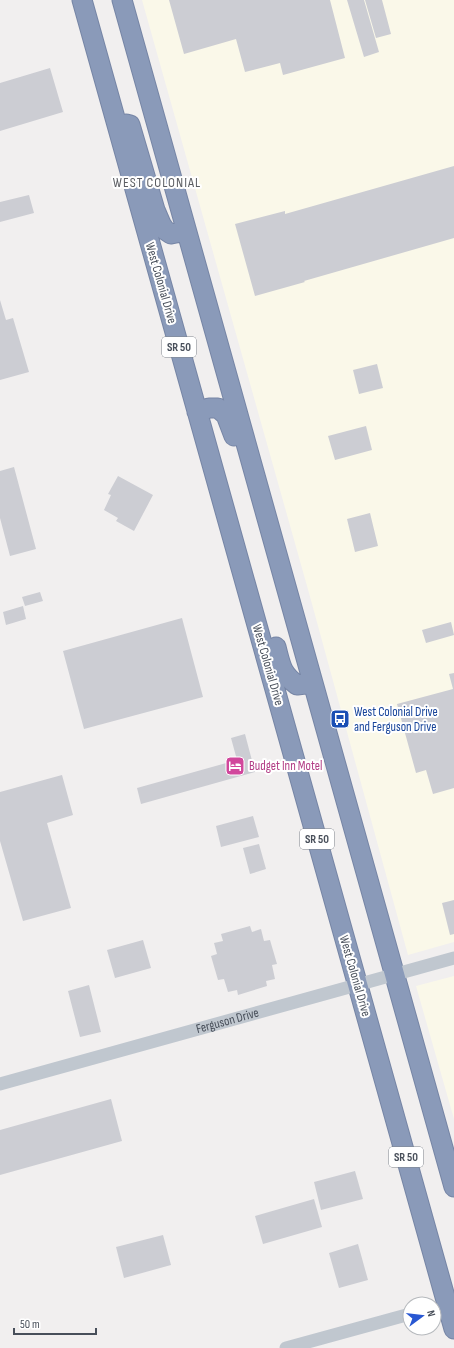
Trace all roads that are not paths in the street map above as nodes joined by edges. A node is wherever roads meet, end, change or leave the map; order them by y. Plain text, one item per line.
1 (82, 0) edge
2 (122, 0) edge
3 (115, 121) junction
4 (186, 230) junction
5 (197, 412) junction
6 (266, 517) junction
7 (244, 579) junction
8 (313, 683) junction
9 (454, 958) edge
10 (394, 974) junction
11 (358, 985) junction
12 (0, 1084) edge
13 (454, 1187) edge
14 (445, 1304) edge
15 (402, 1316) edge
16 (454, 1329) edge
17 (286, 1348) edge

1 - 3 highway, West Colonial Drive / SR 50
2 - 4 highway, SR 50
3 - 4 highway
3 - 5 highway, West Colonial Drive / SR 50
4 - 6 highway, SR 50
5 - 6 highway
5 - 7 highway, West Colonial Drive / SR 50
6 - 8 highway, SR 50
7 - 8 highway
7 - 11 highway, West Colonial Drive / SR 50
8 - 10 highway, SR 50
9 - 10 street, Ferguson Drive
10 - 11 street, Ferguson Drive
10 - 13 highway, SR 50
11 - 12 street, Ferguson Drive
11 - 14 highway, West Colonial Drive / SR 50
14 - 16 highway, West Colonial Drive / SR 50
15 - 17 street

